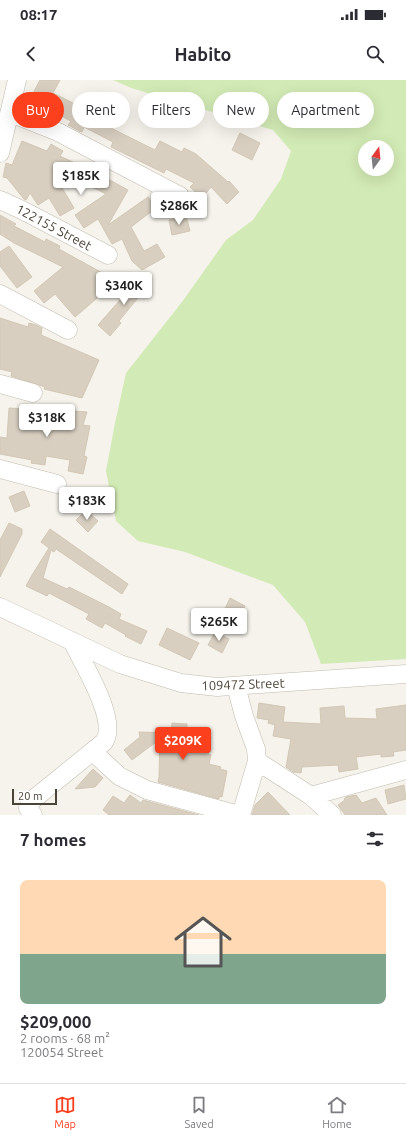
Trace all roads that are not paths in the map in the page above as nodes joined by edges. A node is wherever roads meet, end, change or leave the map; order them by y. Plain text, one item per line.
1 (17, 80) edge
2 (10, 113) junction
3 (0, 151) edge
4 (180, 196) dead end
5 (0, 200) edge
6 (108, 256) dead end
7 (0, 294) edge
8 (68, 330) dead end
9 (0, 384) edge
10 (33, 392) dead end
11 (0, 469) edge
12 (56, 484) dead end
13 (0, 607) edge
14 (74, 643) junction
15 (406, 674) edge
16 (236, 686) junction
17 (93, 752) junction
18 (257, 761) junction
19 (406, 770) edge
20 (312, 796) junction
21 (32, 813) edge
22 (240, 815) edge
23 (332, 815) edge

1 - 2 street
2 - 3 street
2 - 4 street
5 - 6 street, 122155 Street
7 - 8 street
9 - 10 street
11 - 12 street
13 - 14 street, 109472 Street
14 - 16 street, 109472 Street
14 - 17 street
15 - 16 street, 109472 Street
16 - 18 street
17 - 21 street
17 - 22 street
18 - 20 street
18 - 22 street
19 - 20 street
20 - 23 street

